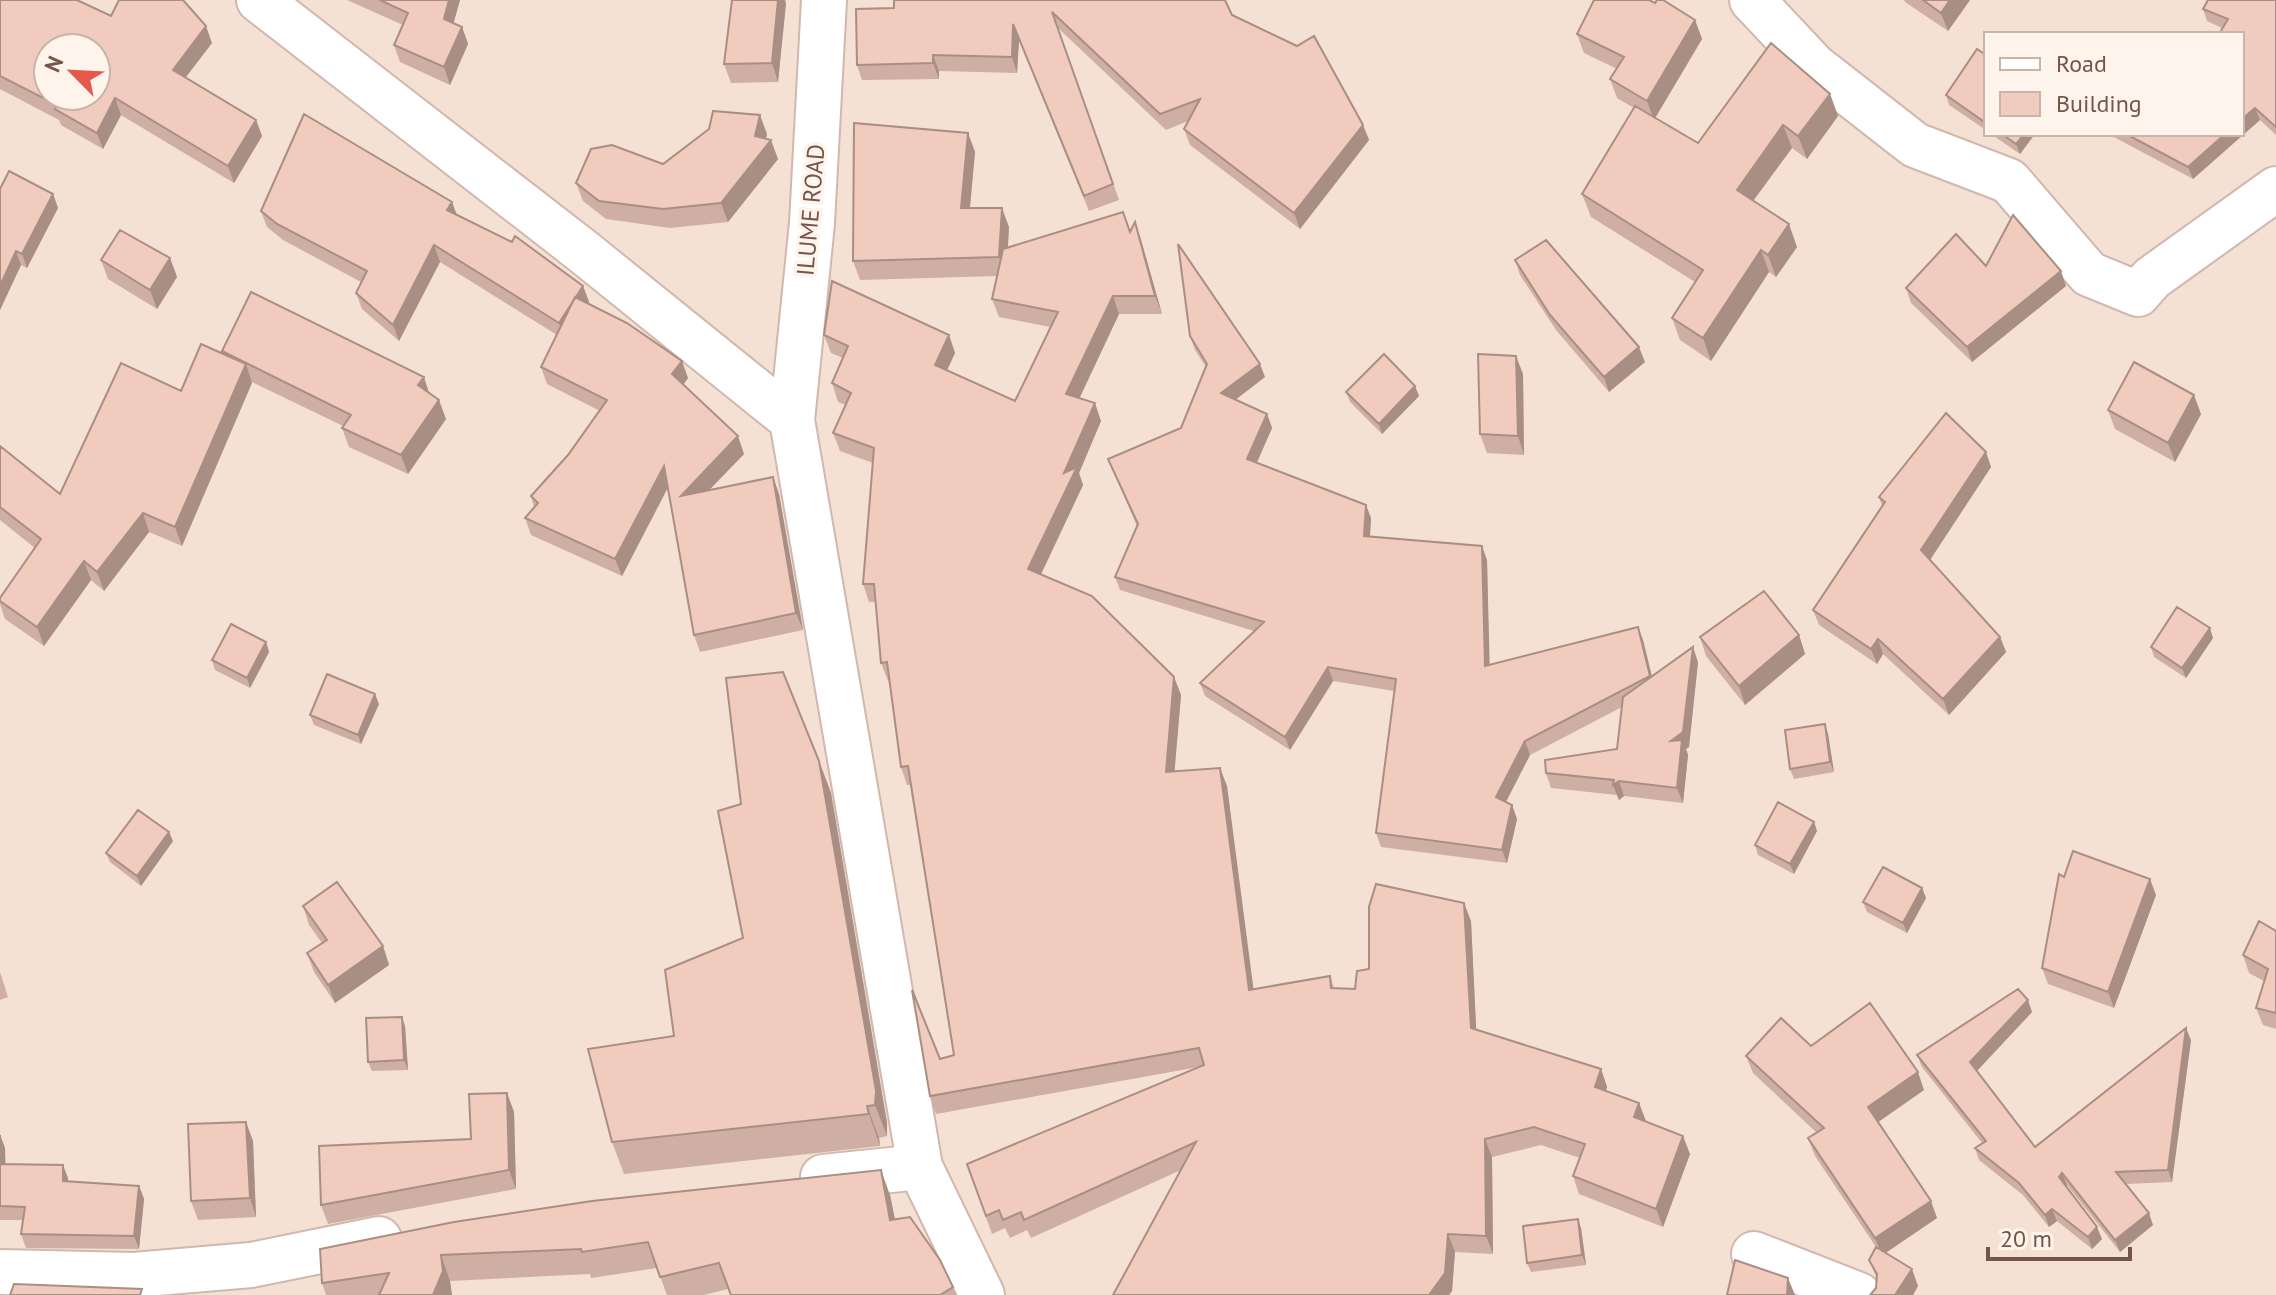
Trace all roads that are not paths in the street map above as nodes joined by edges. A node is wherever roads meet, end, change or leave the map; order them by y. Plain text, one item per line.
1 (259, 0) edge
2 (824, 0) edge
3 (1752, 0) edge
4 (2276, 189) edge
5 (792, 420) junction
6 (920, 1167) junction
7 (782, 1182) edge
8 (414, 1232) edge
9 (1754, 1254) dead end
10 (0, 1272) edge
11 (262, 1280) edge
12 (982, 1295) edge
13 (1859, 1295) edge

1 - 5 street
2 - 5 street, ILUME ROAD
3 - 4 street
5 - 6 street, ILUME ROAD
6 - 7 street
6 - 12 street, ILUME ROAD
8 - 11 street
9 - 13 street
10 - 11 street

